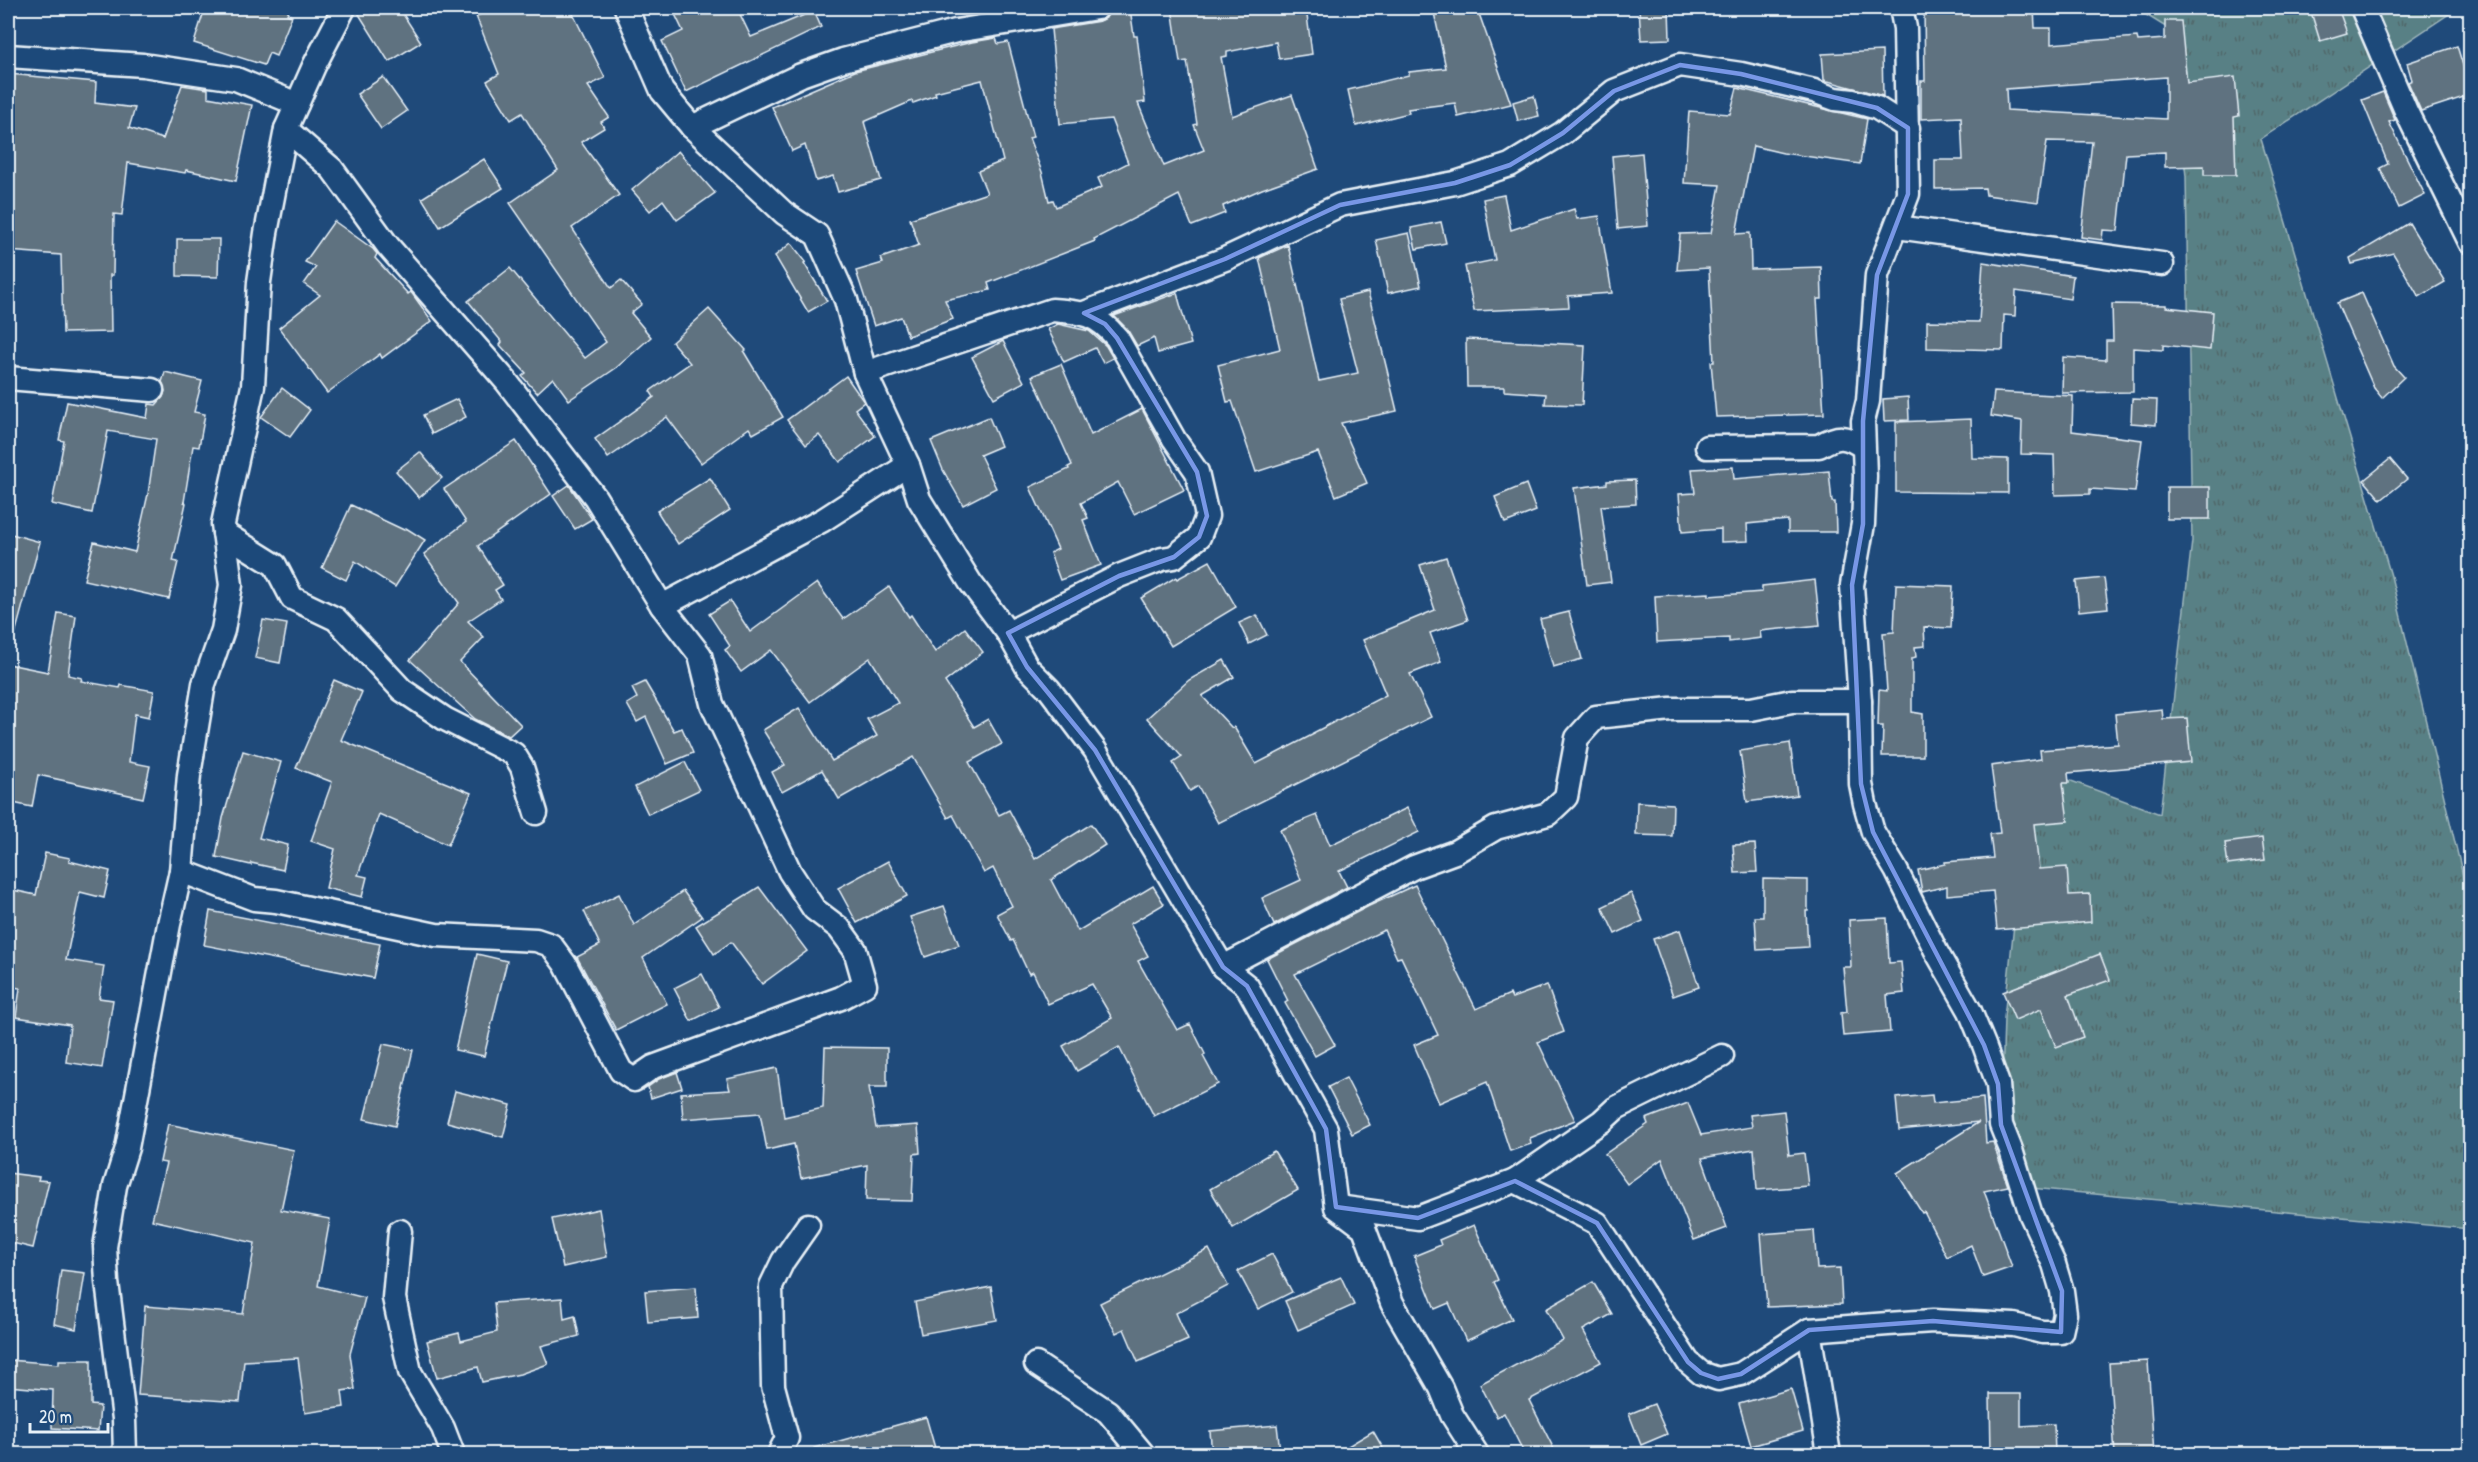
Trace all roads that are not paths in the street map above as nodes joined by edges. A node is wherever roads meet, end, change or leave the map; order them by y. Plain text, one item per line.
1 (344, 8) edge
2 (626, 8) edge
3 (1097, 8) edge
4 (1901, 8) edge
5 (2362, 8) edge
6 (8, 56) edge
7 (297, 104) junction
8 (692, 127) junction
9 (1908, 128) junction
10 (286, 129) junction
11 (1897, 227) junction
12 (2470, 242) edge
13 (2162, 264) dead end
14 (1084, 313) junction
15 (865, 373) junction
16 (8, 378) edge
17 (152, 390) dead end
18 (1707, 447) dead end
19 (1863, 447) junction
20 (908, 465) junction
21 (224, 533) junction
22 (662, 606) junction
23 (1008, 633) junction
24 (1860, 701) junction
25 (536, 813) dead end
26 (181, 872) junction
27 (1223, 967) junction
28 (1722, 1056) dead end
29 (1515, 1181) junction
30 (1336, 1207) junction
31 (808, 1225) dead end
32 (400, 1231) dead end
33 (1809, 1330) junction
34 (1036, 1365) dead end
35 (125, 1455) edge
36 (453, 1455) edge
37 (779, 1455) edge
38 (1143, 1455) edge
39 (1477, 1455) edge
40 (1828, 1455) edge

1 - 7 street
2 - 8 street
3 - 8 street
4 - 9 street
5 - 12 street
6 - 7 street
7 - 10 street
8 - 15 street
9 - 11 street
9 - 14 street
10 - 21 street
10 - 22 street
11 - 13 street
11 - 19 street
14 - 15 street
14 - 23 street
15 - 20 street
16 - 17 street
18 - 19 street
19 - 24 street
20 - 22 street
20 - 23 street
21 - 25 street
21 - 26 street
22 - 26 street
23 - 27 street
24 - 27 street
24 - 33 street
26 - 35 street
27 - 30 street
28 - 29 street
29 - 30 street
29 - 33 street
30 - 39 street
31 - 37 street
32 - 36 street
33 - 40 street
34 - 38 street

